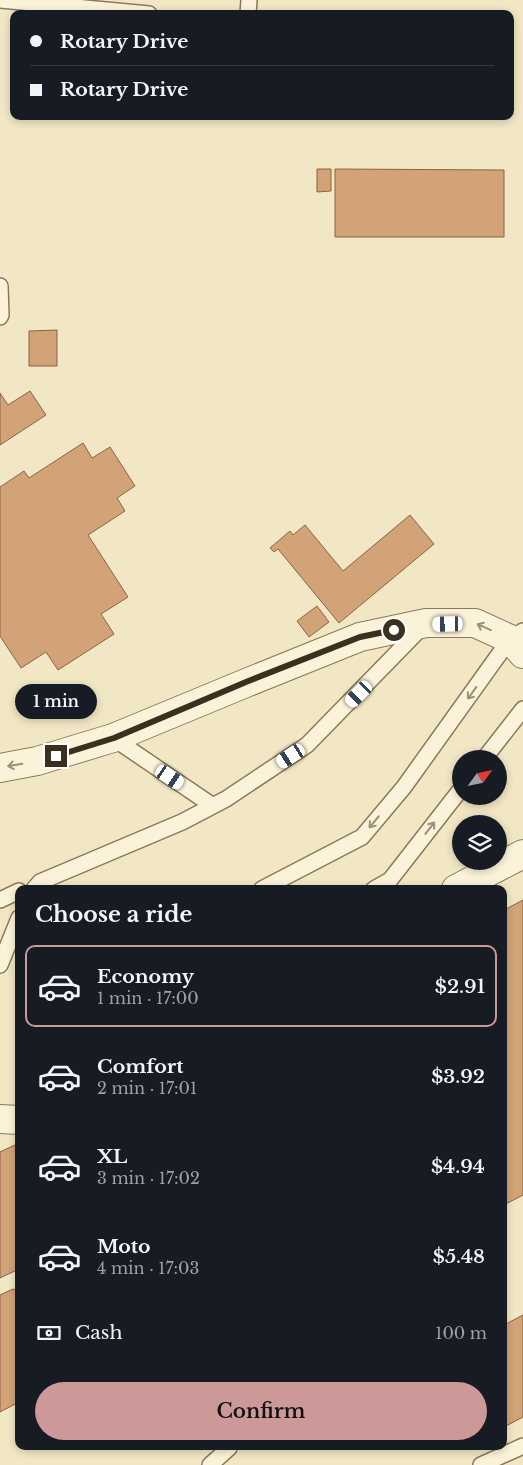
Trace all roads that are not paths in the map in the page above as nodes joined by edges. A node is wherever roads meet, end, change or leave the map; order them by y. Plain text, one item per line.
1 (0, 0) edge
2 (106, 10) edge
3 (0, 286) edge
4 (0, 317) edge
5 (426, 623) junction
6 (519, 641) edge
7 (523, 709) edge
8 (114, 738) junction
9 (491, 750) edge
10 (0, 768) edge
11 (452, 800) edge
12 (213, 806) junction
13 (523, 854) edge
14 (37, 885) edge
15 (270, 885) edge
16 (381, 885) edge
17 (464, 885) edge
18 (15, 893) edge
19 (0, 900) edge
20 (15, 928) edge
21 (0, 965) edge
22 (0, 1119) edge
23 (15, 1120) edge
24 (523, 1446) edge
25 (227, 1450) edge
26 (210, 1465) edge
27 (481, 1465) edge

1 - 2 lane
3 - 4 lane
6 -> 5 street
5 - 8 street
5 - 12 lane
6 -> 15 lane
7 - 9 lane
8 -> 10 street
8 - 12 lane
16 -> 11 lane
12 - 14 lane
13 - 17 street
18 - 19 lane
20 - 21 lane
22 - 23 street
24 - 27 lane
25 - 26 lane

